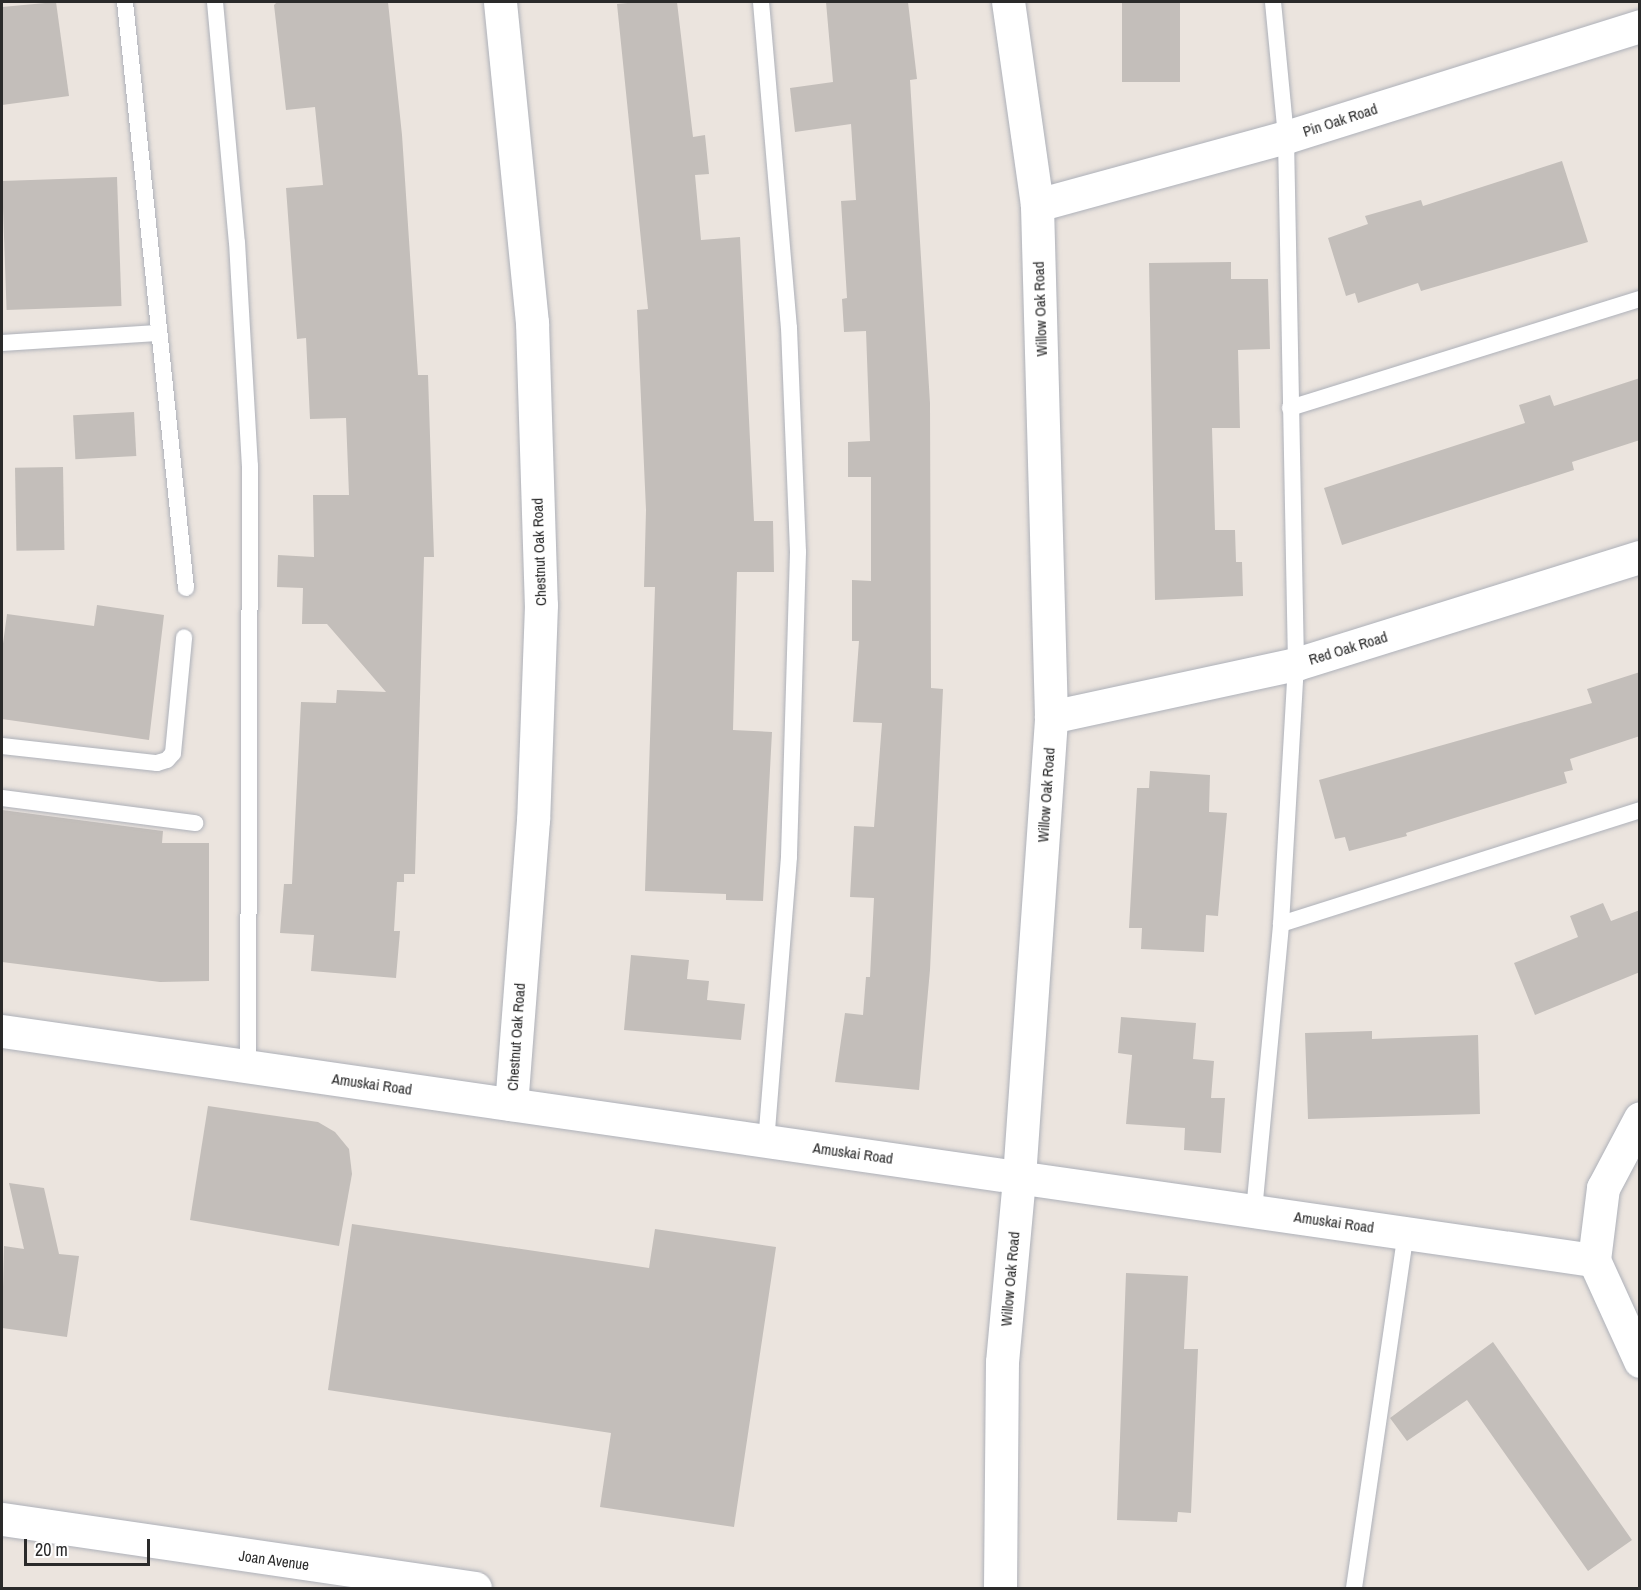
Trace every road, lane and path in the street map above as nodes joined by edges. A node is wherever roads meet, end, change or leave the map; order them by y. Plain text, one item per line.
1 (125, 2) edge
2 (214, 2) edge
3 (500, 2) edge
4 (761, 2) edge
5 (1008, 2) edge
6 (1273, 2) edge
7 (1640, 26) edge
8 (1286, 137) junction
9 (1037, 205) junction
10 (1640, 299) edge
11 (157, 333) junction
12 (2, 343) edge
13 (1290, 408) junction
14 (1640, 557) edge
15 (186, 588) dead end
16 (184, 638) dead end
17 (1296, 664) junction
18 (1051, 717) junction
19 (2, 746) edge
20 (2, 798) edge
21 (1640, 810) edge
22 (195, 823) dead end
23 (1281, 924) junction
24 (2, 1030) edge
25 (248, 1066) junction
26 (511, 1104) junction
27 (1640, 1118) edge
28 (766, 1140) junction
29 (1019, 1177) junction
30 (1254, 1211) junction
31 (1406, 1233) junction
32 (1594, 1260) junction
33 (1640, 1361) edge
34 (2, 1520) edge
35 (475, 1588) edge
36 (1000, 1588) edge
37 (1354, 1588) edge

1 - 11 lane
2 - 25 lane
3 - 26 street, Chestnut Oak Road
4 - 28 lane
5 - 9 street, Willow Oak Road
6 - 8 lane
7 - 8 street, Pin Oak Road
8 - 9 street, Pin Oak Road
8 - 13 lane
9 - 18 street, Willow Oak Road
10 - 13 lane
11 - 12 lane
11 - 15 lane
13 - 17 lane
14 - 17 street, Red Oak Road
16 - 19 lane
17 - 18 street, Red Oak Road
17 - 23 lane
18 - 29 street, Willow Oak Road
20 - 22 lane
21 - 23 lane
23 - 30 lane
24 - 25 street, Amuskai Road
25 - 26 street, Amuskai Road
26 - 28 street, Amuskai Road
27 - 32 street
28 - 29 street, Amuskai Road
29 - 30 street, Amuskai Road
29 - 36 street, Willow Oak Road
30 - 31 street, Amuskai Road
31 - 32 street, Amuskai Road
31 - 37 lane
32 - 33 street
34 - 35 street, Joan Avenue

